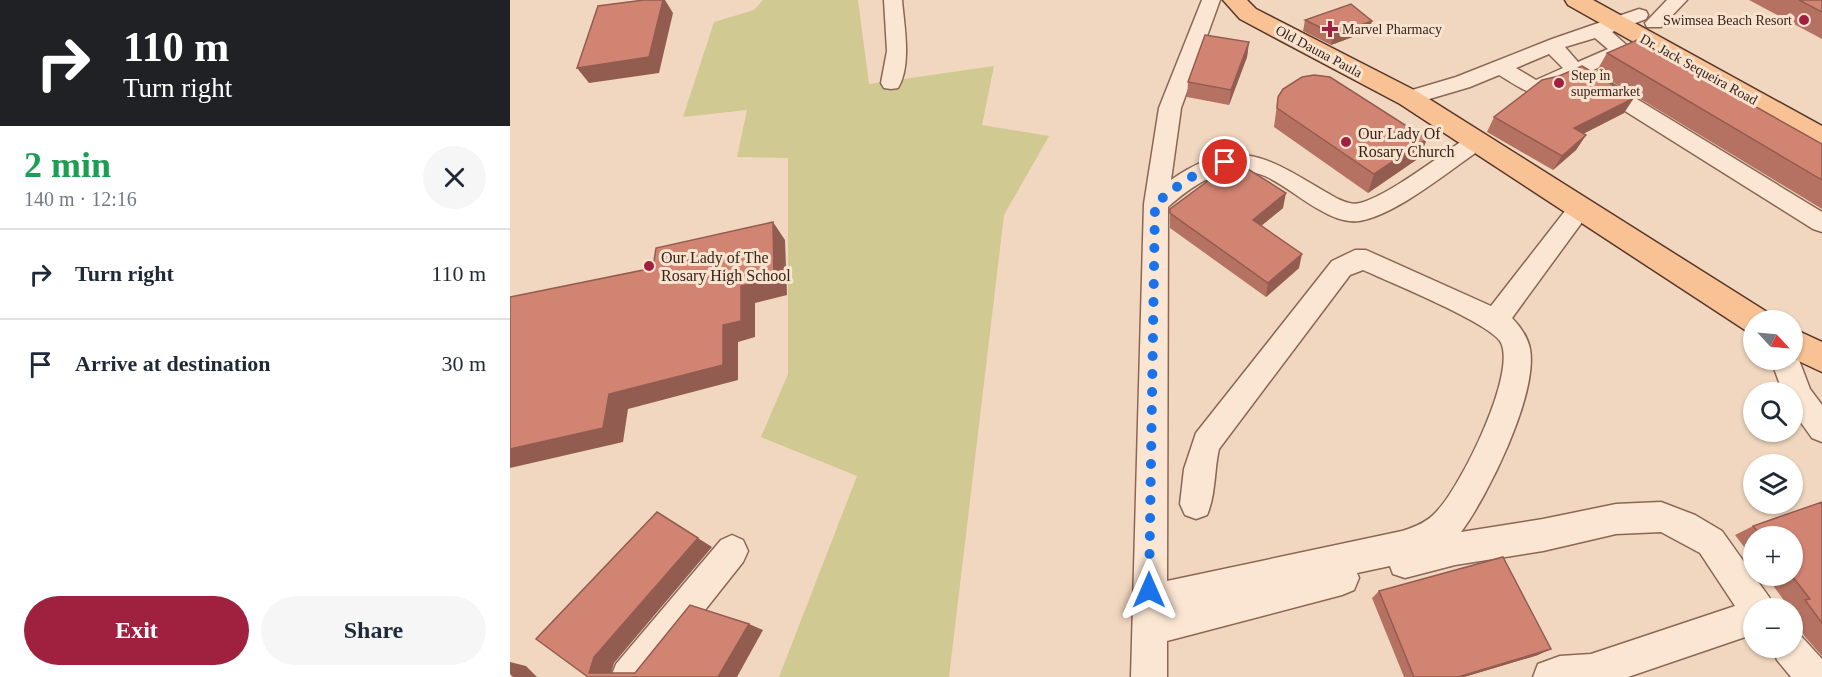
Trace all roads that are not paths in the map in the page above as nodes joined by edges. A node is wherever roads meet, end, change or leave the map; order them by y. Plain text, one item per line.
1 (893, 0) edge
2 (1211, 0) edge
3 (1234, 0) edge
4 (1576, 0) edge
5 (1611, 0) edge
6 (1678, 0) edge
7 (1627, 23) junction
8 (1553, 46) junction
9 (1501, 67) junction
10 (1576, 70) junction
11 (891, 83) dead end
12 (1409, 98) junction
13 (1822, 113) edge
14 (1822, 137) edge
15 (1476, 142) junction
16 (1155, 204) junction
17 (1580, 208) junction
18 (1822, 223) edge
19 (1743, 313) edge
20 (1497, 321) junction
21 (1803, 348) edge
22 (1822, 358) edge
23 (1789, 370) edge
24 (1822, 429) edge
25 (1196, 504) dead end
26 (732, 551) dead end
27 (1749, 598) edge
28 (1150, 615) junction
29 (1743, 621) edge
30 (1798, 658) edge
31 (1593, 674) edge
32 (629, 677) edge
33 (1149, 677) edge
34 (1551, 677) edge
35 (1814, 677) edge

1 - 11 street
2 - 16 street
3 - 12 main road, Old Dauna Paula
4 - 7 main road, Dr. Jack Sequeira Road
5 - 7 main road, Dr. Jack Sequeira Road
6 - 7 street
7 - 8 street
7 - 10 street
7 - 13 main road, Dr. Jack Sequeira Road
7 - 14 main road, Dr. Jack Sequeira Road
8 - 9 street
8 - 10 street
9 - 10 street
9 - 12 street
10 - 18 street
12 - 15 main road, Old Dauna Paula
15 - 16 street
15 - 17 main road, Old Dauna Paula
16 - 28 street
17 - 19 main road, Old Dauna Paula
17 - 20 street
20 - 25 street
20 - 28 street
21 - 22 main road
23 - 24 street
26 - 32 street
27 - 28 street
28 - 33 street
29 - 31 street
30 - 35 street
31 - 34 street

